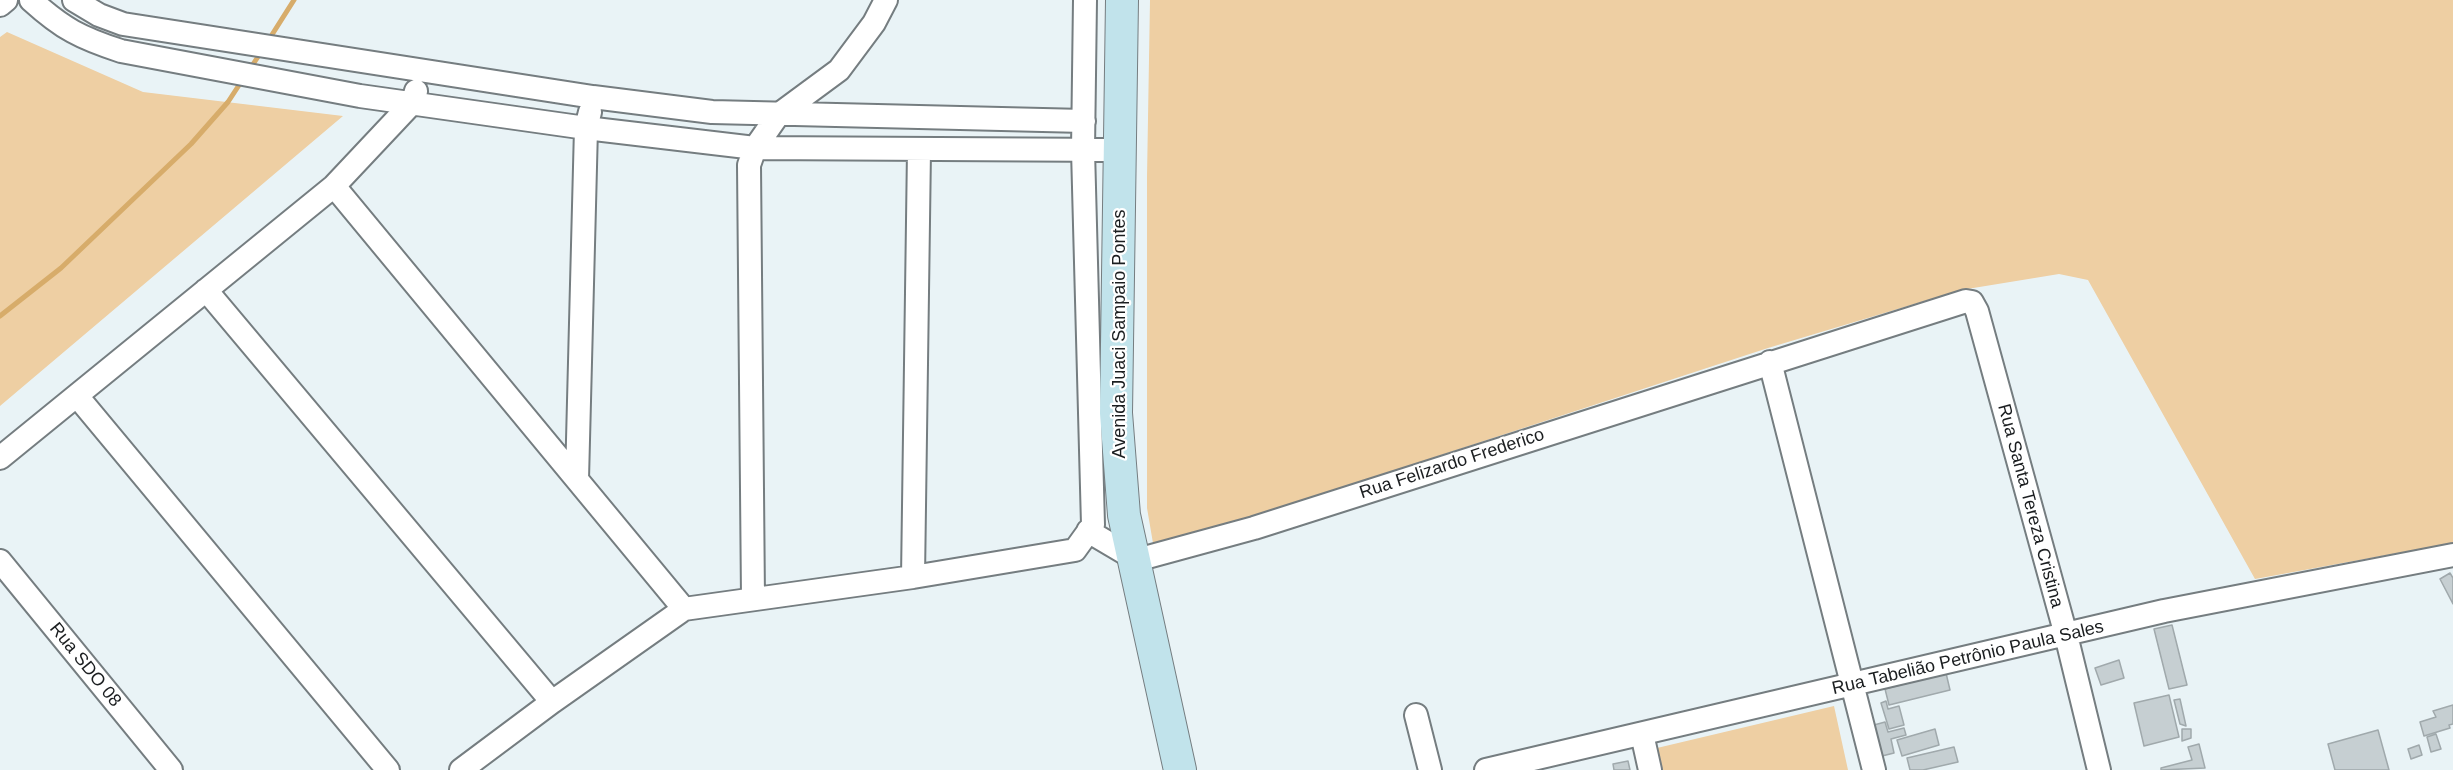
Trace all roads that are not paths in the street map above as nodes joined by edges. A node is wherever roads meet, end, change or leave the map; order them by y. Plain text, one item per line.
1 (6, 0) edge
2 (32, 0) edge
3 (74, 0) edge
4 (886, 0) edge
5 (1085, 0) edge
6 (1122, 0) edge
7 (0, 5) edge
8 (422, 70) junction
9 (593, 97) junction
10 (412, 102) junction
11 (778, 115) junction
12 (1084, 122) junction
13 (586, 128) junction
14 (755, 148) junction
15 (919, 150) junction
16 (1083, 150) junction
17 (1120, 150) junction
18 (334, 186) junction
19 (206, 290) junction
20 (1977, 311) joint
21 (1770, 362) junction
22 (77, 396) junction
23 (0, 458) edge
24 (577, 479) junction
25 (1088, 531) junction
26 (2453, 555) edge
27 (1133, 559) junction
28 (0, 561) edge
29 (913, 577) junction
30 (753, 599) junction
31 (684, 609) junction
32 (2066, 635) junction
33 (1851, 685) junction
34 (552, 702) junction
35 (1416, 715) dead end
36 (1642, 734) junction
37 (171, 770) edge
38 (388, 770) edge
39 (461, 770) edge
40 (1180, 770) edge
41 (1430, 770) edge
42 (1486, 770) edge
43 (1650, 770) edge
44 (1874, 770) edge
45 (2099, 770) edge

1 - 7 street
2 - 10 street
3 - 8 street
4 - 11 street
5 - 12 street
6 - 17 main road, Avenida Juaci Sampaio Pontes
8 - 9 street
8 - 10 street
9 - 11 street
9 - 13 street
10 - 13 street
10 - 18 street
11 - 12 street
11 - 14 street
12 - 16 street
13 - 14 street
13 - 24 street
14 - 15 street
14 - 30 street
15 - 16 street
15 - 29 street
16 - 17 street
16 - 25 street
17 - 27 main road, Avenida Juaci Sampaio Pontes
18 - 19 street
18 - 24 street
19 - 22 street
19 - 34 street
20 - 21 street, Rua Felizardo Frederico
20 - 32 street, Rua Santa Tereza Cristina
21 - 27 street, Rua Felizardo Frederico
21 - 33 street
22 - 23 street
22 - 38 street
24 - 31 street
25 - 27 street
25 - 29 street
26 - 32 street, Rua Tabelião Petrônio Paula Sales
27 - 40 main road, Avenida Juaci Sampaio Pontes
28 - 37 street, Rua SDO 08
29 - 30 street
30 - 31 street
31 - 34 street
32 - 33 street, Rua Tabelião Petrônio Paula Sales
32 - 45 street, Rua Santa Tereza Cristina
33 - 36 street, Rua Tabelião Petrônio Paula Sales
33 - 44 street
34 - 39 street
35 - 41 street
36 - 42 street, Rua Tabelião Petrônio Paula Sales
36 - 43 street

